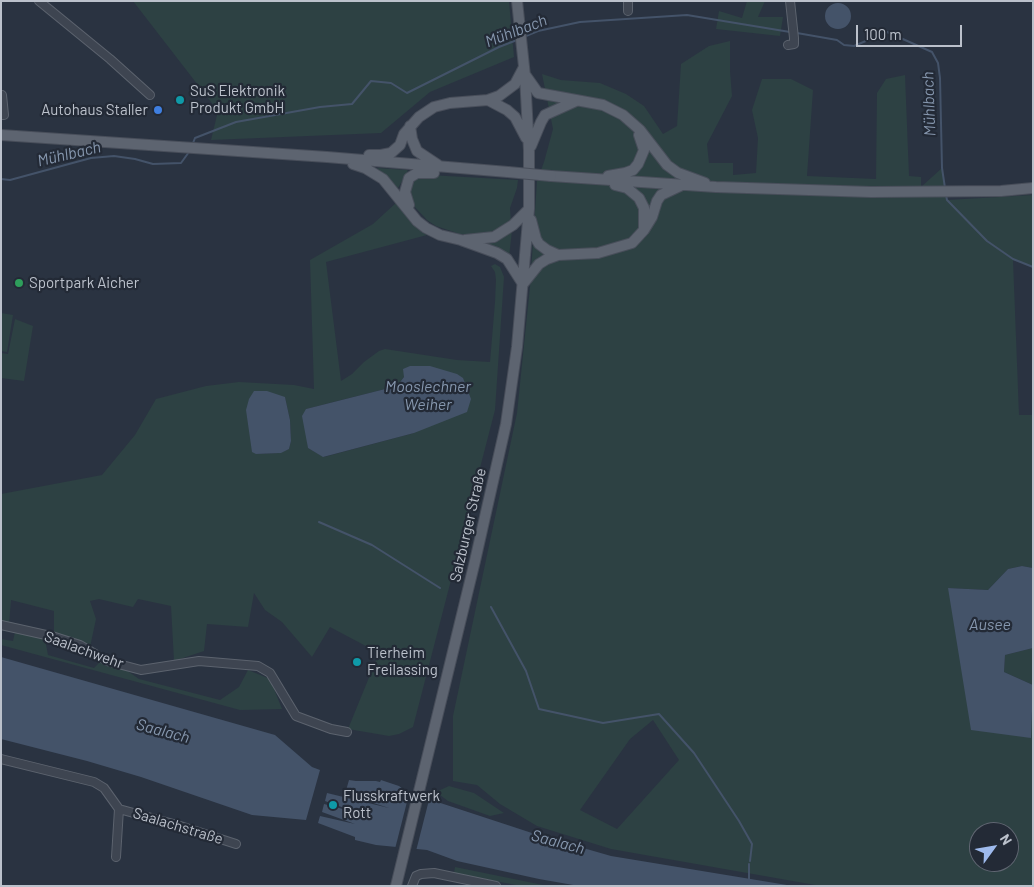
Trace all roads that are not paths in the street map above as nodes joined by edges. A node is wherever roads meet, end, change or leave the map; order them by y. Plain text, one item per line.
1 (39, 1) edge
2 (517, 1) edge
3 (628, 1) edge
4 (790, 1) edge
5 (628, 11) dead end
6 (788, 45) dead end
7 (525, 71) junction
8 (2, 95) edge
9 (150, 95) dead end
10 (488, 100) junction
11 (576, 101) junction
12 (1, 116) edge
13 (634, 124) junction
14 (410, 126) junction
15 (1, 135) edge
16 (529, 151) junction
17 (346, 159) junction
18 (440, 167) junction
19 (475, 170) junction
20 (587, 178) junction
21 (683, 185) junction
22 (716, 187) junction
23 (1033, 188) edge
24 (529, 209) junction
25 (414, 217) junction
26 (644, 230) junction
27 (461, 240) junction
28 (558, 255) junction
29 (523, 284) junction
30 (1, 625) edge
31 (347, 732) dead end
32 (1, 760) edge
33 (119, 809) junction
34 (236, 844) dead end
35 (116, 857) dead end
36 (396, 886) edge
37 (412, 886) edge
38 (496, 886) edge

1 - 9 street
2 - 7 main road
3 - 5 street
4 - 6 street
7 - 10 main road
7 - 11 main road
7 - 16 main road
8 - 12 street
10 - 14 main road
10 - 16 main road
11 - 13 main road
11 - 16 main road
13 - 20 main road
13 - 22 main road
14 - 17 main road
14 - 18 main road
15 - 17 main road
16 - 24 main road
17 - 18 main road
17 - 25 main road
18 - 19 main road
19 - 20 main road, bridge
19 - 25 main road
20 - 21 main road
20 - 26 main road
21 - 22 main road
21 - 26 main road
22 - 23 main road
24 - 27 main road
24 - 28 main road
24 - 29 main road, Salzburger Straße
25 - 27 main road
26 - 28 main road
27 - 29 main road
28 - 29 main road
29 - 36 main road, Salzburger Straße
30 - 31 street, Saalachwehr
32 - 33 street, Saalachstraße
33 - 34 street, Saalachstraße
33 - 35 street, Saalachstraße
37 - 38 street

